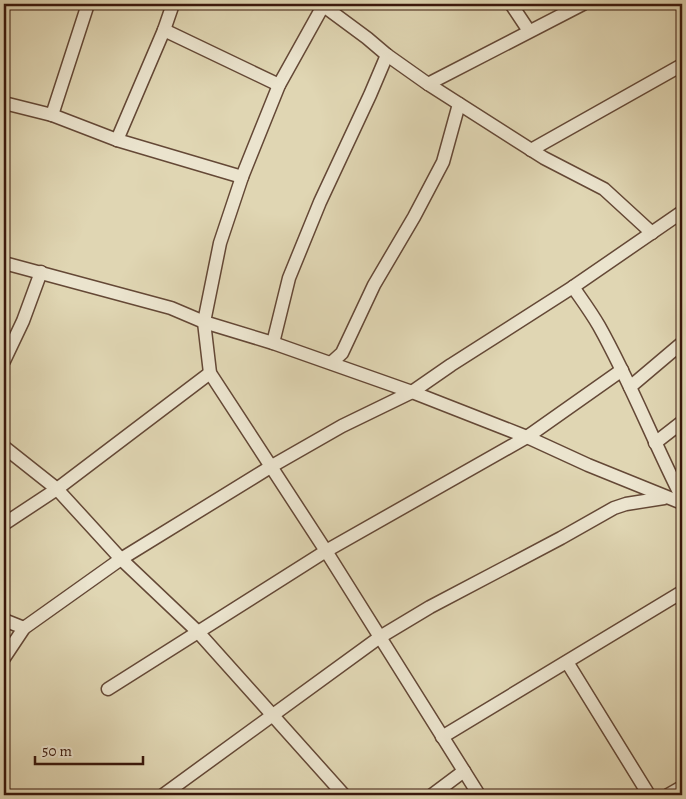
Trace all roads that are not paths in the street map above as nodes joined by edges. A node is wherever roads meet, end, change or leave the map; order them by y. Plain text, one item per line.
1 (88, 4) edge
2 (173, 4) edge
3 (511, 4) edge
4 (583, 4) edge
5 (322, 5) edge
6 (164, 30) junction
7 (528, 31) junction
8 (387, 55) junction
9 (682, 65) edge
10 (428, 84) junction
11 (278, 85) junction
12 (4, 103) edge
13 (459, 104) junction
14 (52, 114) junction
15 (117, 140) junction
16 (531, 150) junction
17 (242, 176) junction
18 (682, 212) edge
19 (652, 233) junction
20 (4, 262) edge
21 (41, 272) junction
22 (573, 287) junction
23 (204, 322) junction
24 (273, 343) junction
25 (682, 343) edge
26 (4, 361) edge
27 (331, 363) junction
28 (622, 370) junction
29 (210, 373) junction
30 (630, 387) junction
31 (412, 392) junction
32 (682, 422) edge
33 (527, 438) junction
34 (655, 443) junction
35 (4, 448) edge
36 (272, 466) junction
37 (57, 489) junction
38 (667, 497) junction
39 (682, 498) edge
40 (682, 503) edge
41 (4, 524) edge
42 (326, 551) junction
43 (121, 559) junction
44 (682, 592) edge
45 (4, 620) edge
46 (24, 628) junction
47 (198, 632) junction
48 (380, 637) junction
49 (4, 658) edge
50 (567, 662) junction
51 (108, 689) dead end
52 (272, 716) junction
53 (442, 737) junction
54 (464, 771) junction
55 (682, 788) edge
56 (163, 795) edge
57 (344, 795) edge
58 (432, 795) edge
59 (479, 795) edge
60 (649, 795) edge
61 (668, 795) edge

1 - 14 street
2 - 6 street
3 - 7 street
4 - 7 street
5 - 8 street
5 - 11 street
6 - 11 street
6 - 15 street
7 - 10 street
8 - 10 street
8 - 24 street
9 - 16 street
10 - 13 street
11 - 17 street
12 - 14 street
13 - 16 street
13 - 27 street
14 - 15 street
15 - 17 street
16 - 19 street
17 - 23 street
18 - 19 street
19 - 22 street
20 - 21 street
21 - 23 street
21 - 26 street
22 - 28 street
22 - 31 street
23 - 24 street
23 - 29 street
24 - 27 street
25 - 30 street
27 - 31 street
28 - 30 street
28 - 33 street
29 - 36 street
29 - 37 street
30 - 34 street
31 - 33 street
31 - 36 street
32 - 34 street
33 - 38 street
33 - 42 street
34 - 39 street
35 - 37 street
36 - 42 street
36 - 43 street
37 - 41 street
37 - 43 street
38 - 40 street
38 - 48 street
42 - 47 street
42 - 48 street
43 - 46 street
43 - 47 street
44 - 50 street
45 - 46 street
46 - 49 street
47 - 51 street
47 - 52 street
48 - 52 street
48 - 53 street
50 - 53 street
50 - 60 street
52 - 56 street
52 - 57 street
53 - 54 street
54 - 58 street
54 - 59 street
55 - 61 street

